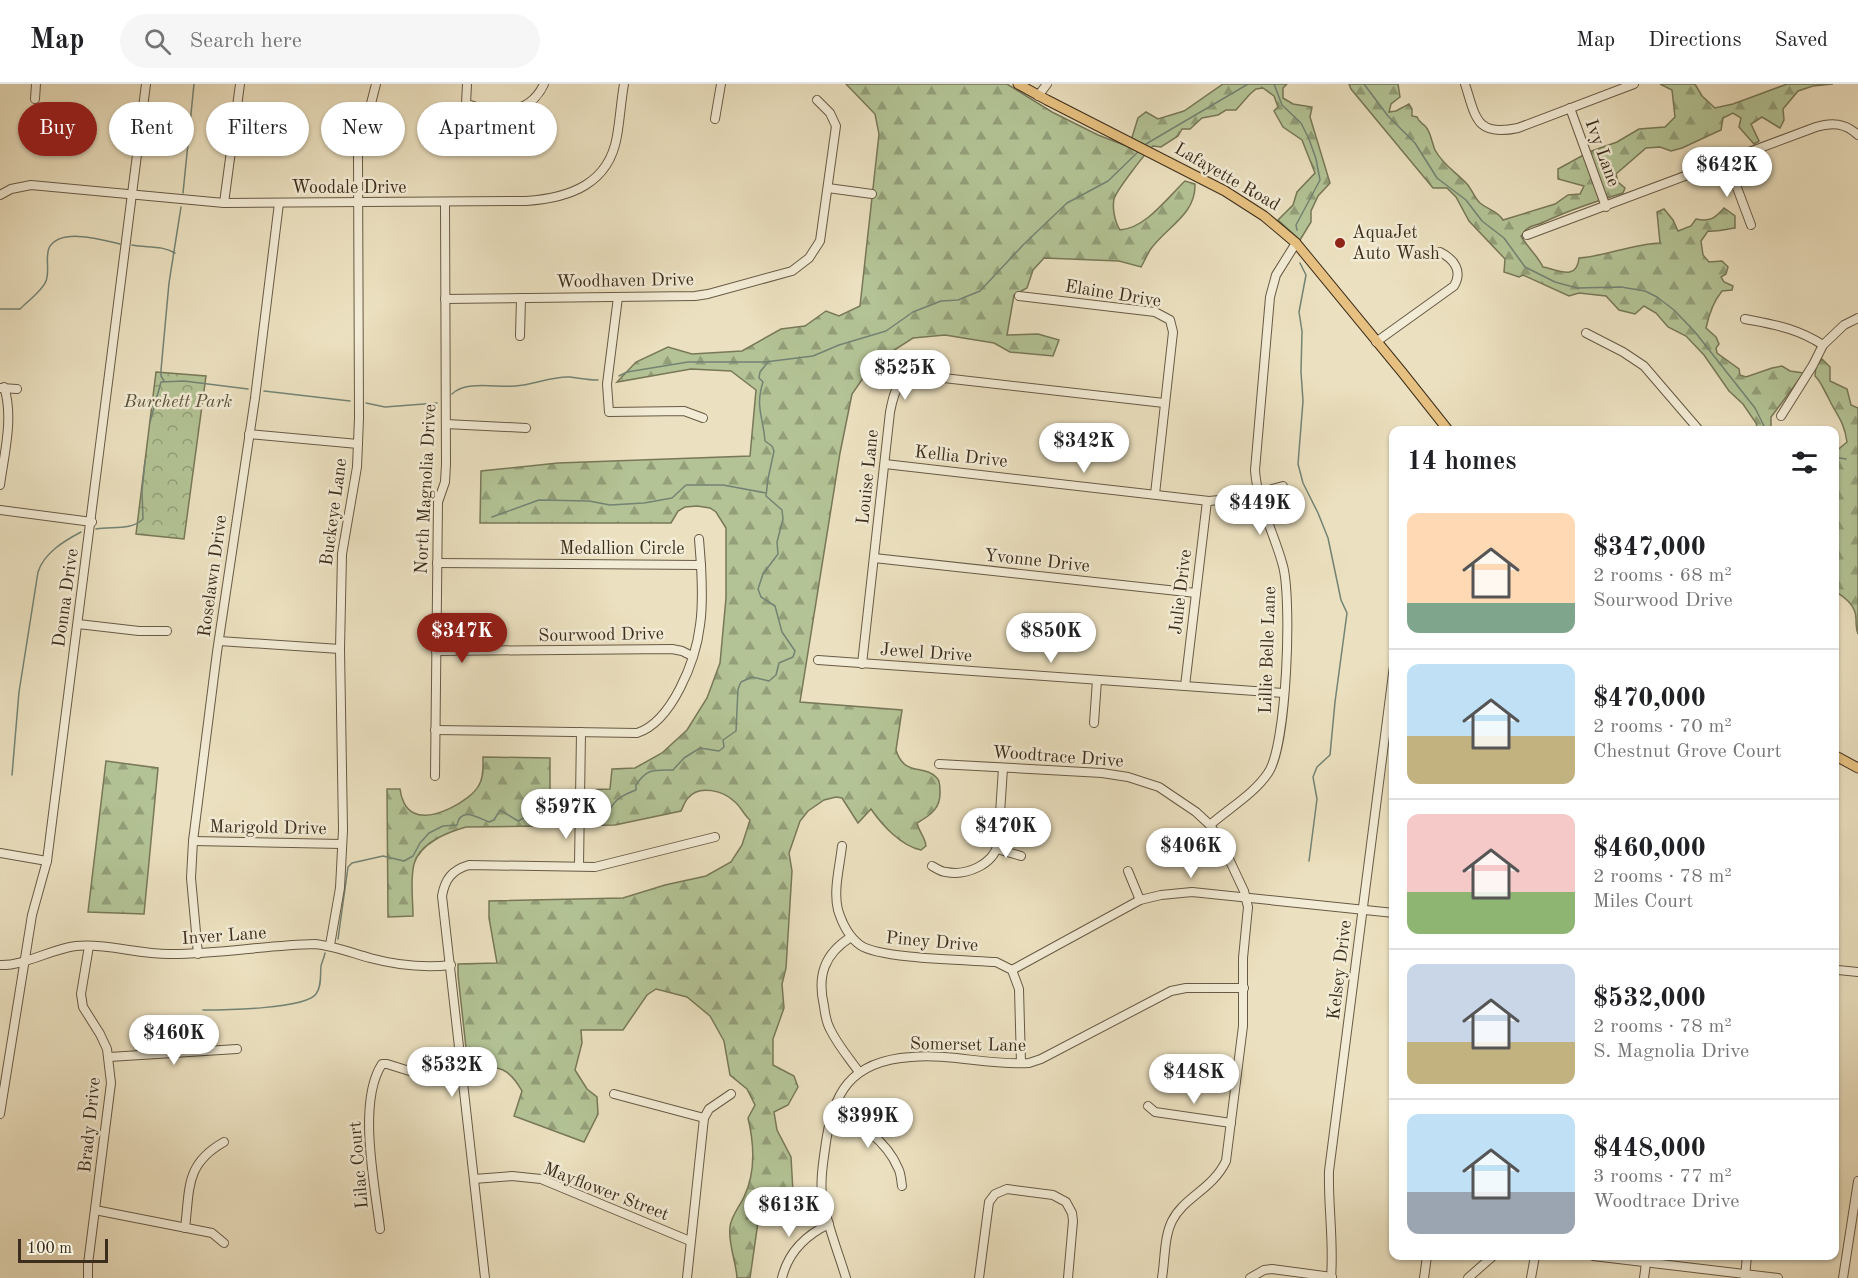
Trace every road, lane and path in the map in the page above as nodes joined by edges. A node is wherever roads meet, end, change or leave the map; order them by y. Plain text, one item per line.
1 (36, 84) edge
2 (147, 84) edge
3 (240, 84) edge
4 (376, 84) edge
5 (467, 84) edge
6 (544, 84) edge
7 (624, 84) edge
8 (721, 84) edge
9 (1018, 84) edge
10 (1047, 84) edge
11 (1465, 84) edge
12 (1634, 84) edge
13 (1038, 96) junction
14 (35, 99) dead end
15 (816, 100) dead end
16 (238, 102) edge
17 (1570, 108) junction
18 (715, 119) dead end
19 (1858, 135) edge
20 (231, 156) edge
21 (1727, 161) junction
22 (828, 188) junction
23 (133, 194) junction
24 (872, 194) dead end
25 (0, 195) edge
26 (359, 202) junction
27 (445, 202) junction
28 (224, 203) junction
29 (279, 203) junction
30 (1606, 207) junction
31 (1751, 225) dead end
32 (1527, 235) dead end
33 (1296, 243) junction
34 (1440, 252) dead end
35 (1019, 296) dead end
36 (618, 297) junction
37 (521, 298) junction
38 (445, 299) junction
39 (1858, 318) edge
40 (1745, 319) dead end
41 (1586, 333) dead end
42 (520, 336) dead end
43 (1377, 342) junction
44 (1823, 345) junction
45 (2, 388) edge
46 (17, 390) dead end
47 (1164, 403) junction
48 (1781, 416) dead end
49 (704, 418) dead end
50 (446, 424) junction
51 (1445, 426) edge
52 (1696, 426) edge
53 (526, 428) dead end
54 (249, 434) junction
55 (358, 444) junction
56 (885, 464) junction
57 (0, 485) edge
58 (1283, 486) dead end
59 (1258, 493) junction
60 (1155, 494) junction
61 (1207, 501) junction
62 (0, 510) edge
63 (92, 522) junction
64 (699, 538) dead end
65 (874, 558) junction
66 (437, 563) junction
67 (701, 565) junction
68 (1196, 593) junction
69 (78, 624) junction
70 (167, 631) dead end
71 (219, 640) junction
72 (340, 649) junction
73 (436, 651) junction
74 (692, 656) junction
75 (818, 660) dead end
76 (862, 664) junction
77 (1096, 680) junction
78 (1185, 686) junction
79 (1283, 693) junction
80 (1389, 705) edge
81 (1094, 723) dead end
82 (435, 730) junction
83 (581, 732) junction
84 (1839, 758) edge
85 (939, 764) dead end
86 (1004, 768) junction
87 (1858, 768) edge
88 (435, 777) dead end
89 (1210, 825) junction
90 (715, 837) dead end
91 (194, 841) junction
92 (342, 844) junction
93 (842, 846) dead end
94 (997, 849) junction
95 (0, 853) edge
96 (1021, 856) dead end
97 (47, 861) junction
98 (579, 866) junction
99 (932, 866) dead end
100 (1128, 871) dead end
101 (1246, 897) junction
102 (1140, 900) junction
103 (1363, 910) junction
104 (1389, 913) edge
105 (851, 937) junction
106 (330, 945) junction
107 (89, 946) junction
108 (198, 954) junction
109 (26, 960) junction
110 (0, 965) edge
111 (451, 965) junction
112 (1012, 970) junction
113 (1839, 970) edge
114 (1858, 972) edge
115 (1244, 988) junction
116 (237, 1049) dead end
117 (109, 1056) junction
118 (1021, 1063) junction
119 (462, 1072) junction
120 (859, 1072) junction
121 (614, 1094) dead end
122 (731, 1094) dead end
123 (1148, 1106) dead end
124 (0, 1114) edge
125 (831, 1114) junction
126 (704, 1118) junction
127 (1231, 1123) junction
128 (224, 1142) dead end
129 (474, 1179) junction
130 (1858, 1181) edge
131 (902, 1186) dead end
132 (95, 1210) junction
133 (829, 1224) junction
134 (185, 1228) junction
135 (380, 1228) dead end
136 (690, 1240) junction
137 (224, 1243) dead end
138 (1426, 1260) edge
139 (1488, 1260) edge
140 (1534, 1260) edge
141 (1647, 1260) edge
142 (1653, 1260) edge
143 (1747, 1260) edge
144 (1745, 1276) edge
145 (88, 1278) edge
146 (485, 1278) edge
147 (687, 1278) edge
148 (782, 1278) edge
149 (846, 1278) edge
150 (979, 1278) edge
151 (1068, 1278) edge
152 (1162, 1278) edge
153 (1250, 1278) edge
154 (1332, 1278) edge
155 (1424, 1278) edge
156 (1468, 1278) edge
157 (1531, 1278) edge
158 (1644, 1278) edge
159 (1778, 1278) edge
160 (1843, 1278) edge

1 - 14 street
2 - 23 street, Donna Drive
3 - 16 street
4 - 26 street, Buckeye Lane
5 - 6 street
7 - 27 street, Woodale Drive
8 - 18 street
9 - 13 main road, Lafayette Road
10 - 13 street
11 - 17 street
12 - 17 street
13 - 33 main road, Lafayette Road
15 - 22 street, Woodhaven Drive
17 - 30 street, Ivy Lane
19 - 21 street
20 - 28 street
21 - 30 street
21 - 31 street
22 - 24 street
22 - 36 street, Woodhaven Drive
23 - 25 street, Woodale Drive
23 - 28 street, Woodale Drive
23 - 63 street, Donna Drive
26 - 27 street, Woodale Drive
26 - 29 street, Woodale Drive
26 - 55 street, Buckeye Lane
27 - 38 street, North Magnolia Drive
28 - 29 street, Woodale Drive
29 - 54 street, Roselawn Drive
30 - 32 street
33 - 43 main road, Lafayette Road
33 - 59 street, Lillie Belle Lane
34 - 43 street
35 - 47 street, Elaine Drive
36 - 37 street, Woodhaven Drive
36 - 49 street
37 - 38 street, Woodhaven Drive
37 - 42 street
38 - 50 street, North Magnolia Drive
39 - 44 street
40 - 44 street
41 - 52 street
43 - 51 main road, Lafayette Road
44 - 48 street
45 - 46 street
45 - 57 street
47 - 56 street, Louise Lane
47 - 60 street, Elaine Drive
50 - 53 street
50 - 66 street, North Magnolia Drive
54 - 55 street
54 - 71 street, Roselawn Drive
55 - 72 street, Buckeye Lane
56 - 60 street, Kellia Drive
56 - 65 street, Louise Lane
58 - 59 street, Kellia Drive
59 - 61 street, Kellia Drive
59 - 79 street, Lillie Belle Lane
60 - 61 street, Kellia Drive
61 - 68 street, Julie Drive
62 - 63 street
63 - 69 street, Donna Drive
64 - 67 street
65 - 68 street, Yvonne Drive
65 - 76 street, Louise Lane
66 - 67 street, Medallion Circle
66 - 73 street, North Magnolia Drive
67 - 74 street, Medallion Circle
68 - 78 street, Julie Drive
69 - 70 street
69 - 97 street, Donna Drive
71 - 72 street
71 - 91 street, Roselawn Drive
72 - 92 street, Buckeye Lane
73 - 74 street, Sourwood Drive
73 - 82 street, North Magnolia Drive
74 - 83 street, Medallion Circle
75 - 76 street, Jewel Drive
76 - 77 street, Jewel Drive
77 - 78 street, Jewel Drive
77 - 81 street
78 - 79 street, Jewel Drive
79 - 89 street, Lillie Belle Lane
80 - 103 street, Kelsey Drive
82 - 83 street, Medallion Circle
82 - 88 street, North Magnolia Drive
83 - 98 street
84 - 87 main road
85 - 86 street, Woodtrace Drive
86 - 89 street, Woodtrace Drive
86 - 94 street
89 - 101 street, Woodtrace Drive
90 - 98 street
91 - 92 street, Marigold Drive
91 - 108 street, Roselawn Drive
92 - 106 street, Buckeye Lane
93 - 105 street
94 - 96 street
94 - 99 street
95 - 97 street
97 - 109 street, Donna Drive
98 - 111 street
100 - 102 street
101 - 102 street
101 - 103 street
101 - 115 street, Woodtrace Drive
102 - 112 street
103 - 104 street
103 - 154 street, Kelsey Drive
105 - 112 street, Piney Drive
105 - 120 street
106 - 108 street, Inver Lane
106 - 111 street, Inver Lane
107 - 108 street, Inver Lane
107 - 109 street, Inver Lane
107 - 117 street, Brady Drive
109 - 110 street, Inver Lane
109 - 124 street, Donna Drive
111 - 119 street
112 - 118 street
113 - 114 street
115 - 118 street, Somerset Lane
115 - 127 street, Woodtrace Drive
116 - 117 street
117 - 132 street, Brady Drive
118 - 120 street, Somerset Lane
119 - 129 street
119 - 135 street, Lilac Court
120 - 125 street, Somerset Lane
121 - 126 street
122 - 126 street
123 - 127 street
125 - 131 street
125 - 133 street, Somerset Lane
126 - 136 street
127 - 152 street, Woodtrace Drive
128 - 134 street
129 - 136 street, Mayflower Street
129 - 146 street
130 - 160 street
132 - 134 street
132 - 145 street, Brady Drive
133 - 148 street
133 - 149 street, Somerset Lane
134 - 137 street
136 - 147 street
138 - 155 street
139 - 156 street
140 - 157 street
141 - 158 street
142 - 144 street
143 - 144 street
144 - 159 street
150 - 151 street
153 - 154 street

